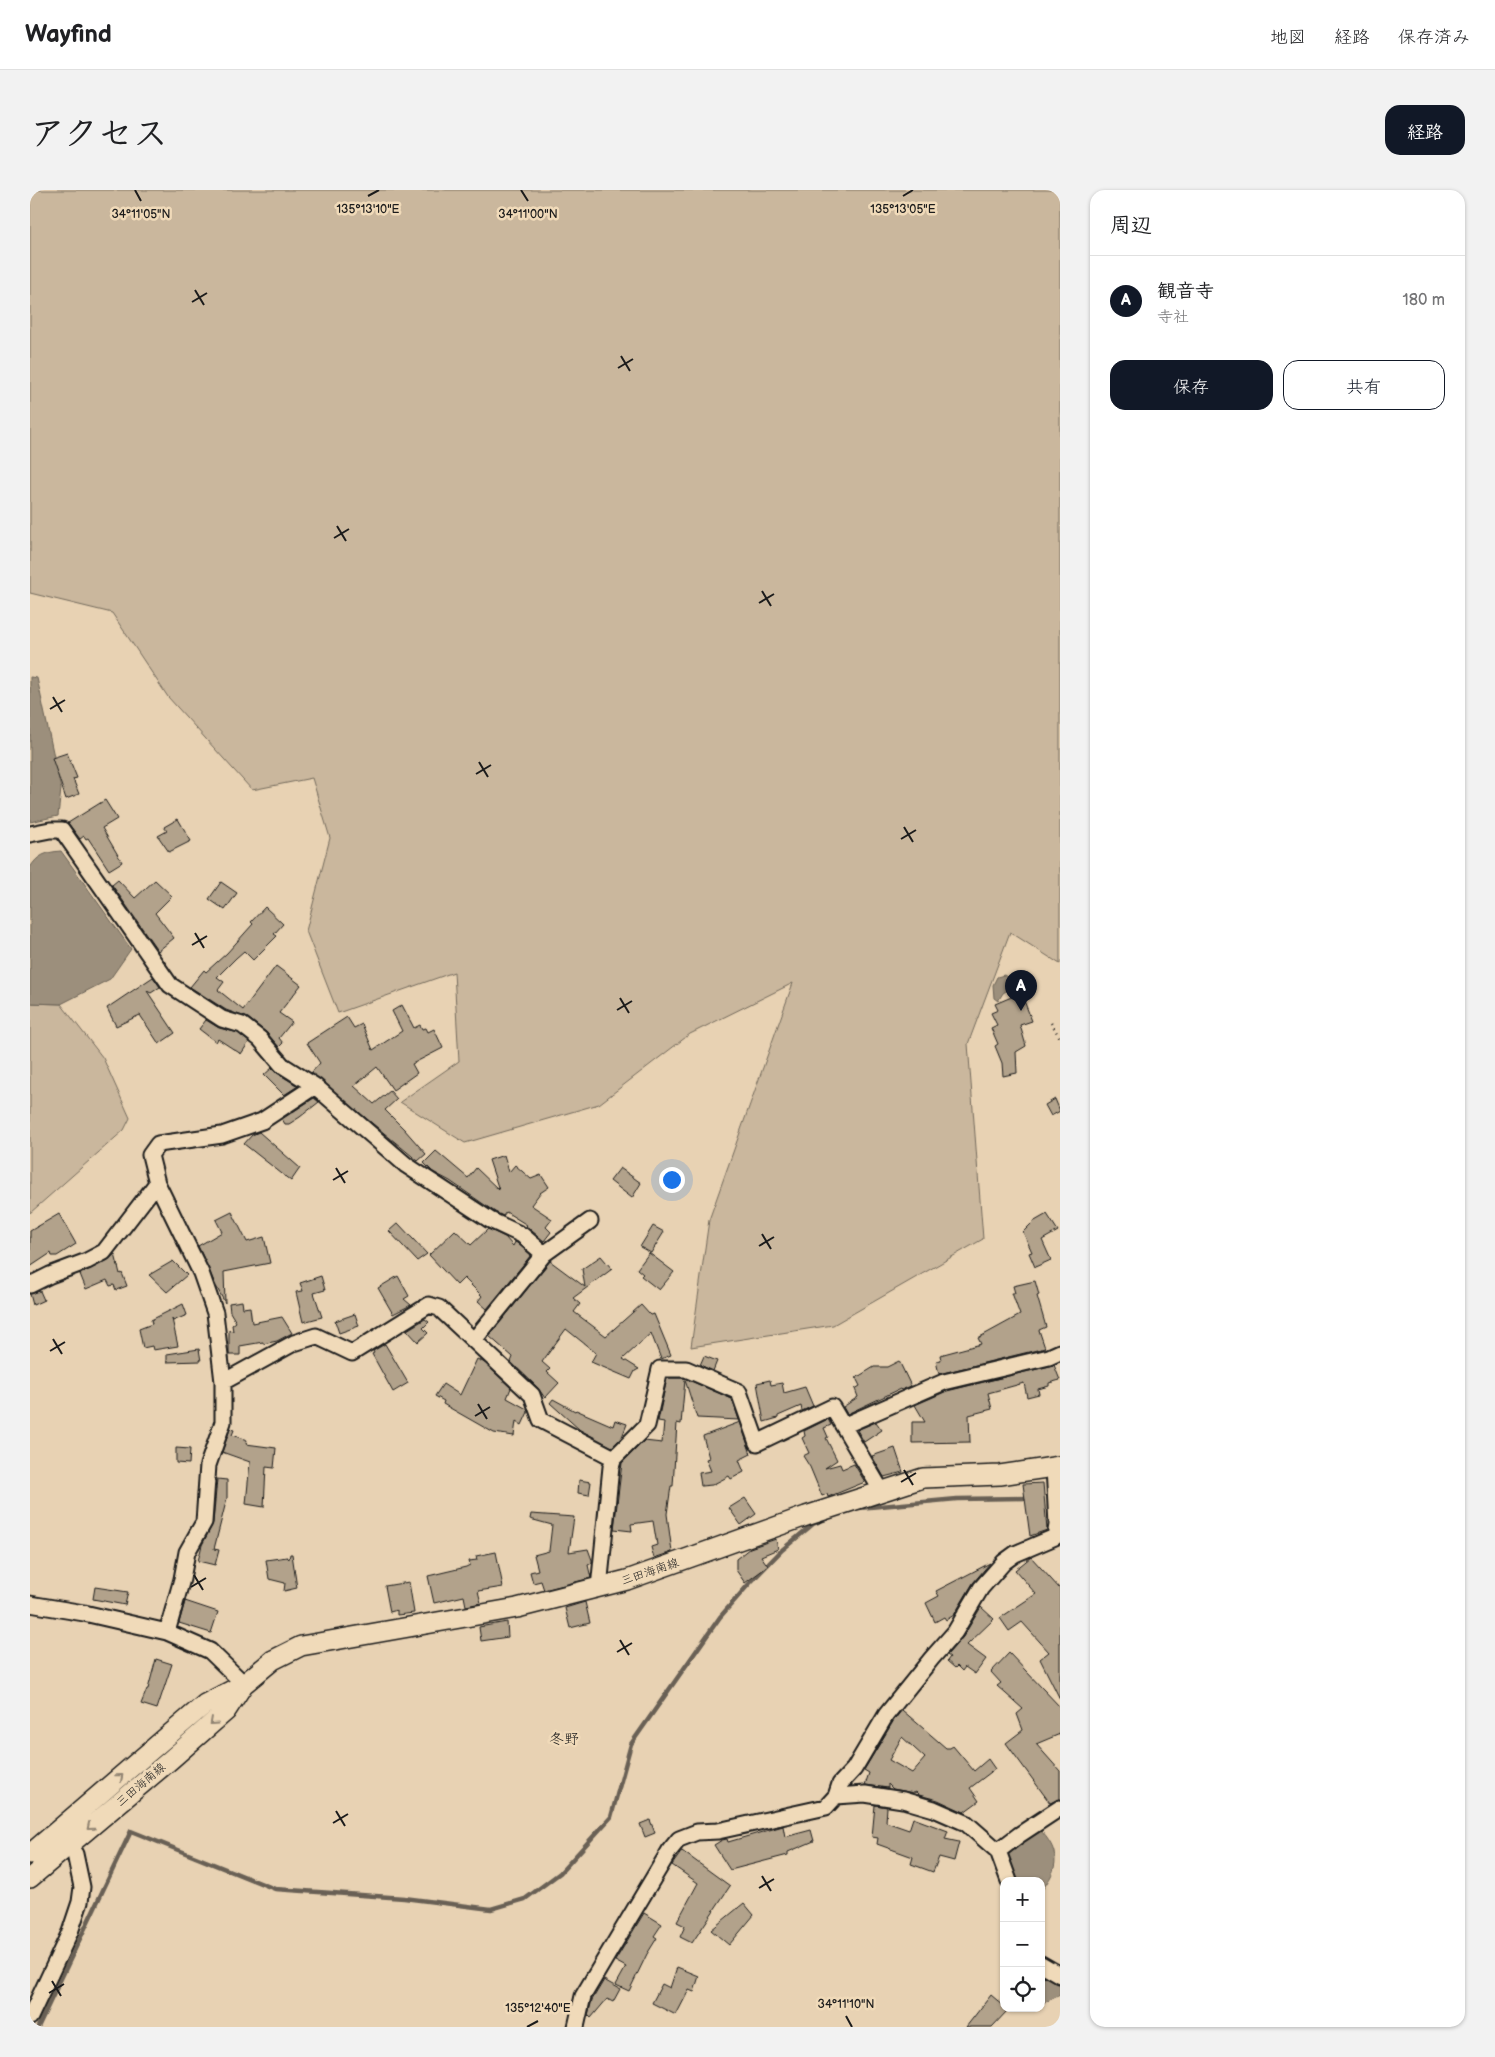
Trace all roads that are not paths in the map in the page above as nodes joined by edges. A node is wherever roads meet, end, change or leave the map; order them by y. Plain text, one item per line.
1 (30, 834) edge
2 (315, 1086) junction
3 (157, 1183) junction
4 (590, 1222) dead end
5 (544, 1254) junction
6 (30, 1285) edge
7 (474, 1340) junction
8 (1060, 1352) edge
9 (223, 1382) junction
10 (843, 1426) junction
11 (614, 1458) junction
12 (1057, 1466) edge
13 (881, 1490) junction
14 (1058, 1540) edge
15 (599, 1588) junction
16 (30, 1604) edge
17 (167, 1632) junction
18 (244, 1684) junction
19 (836, 1796) junction
20 (1060, 1808) edge
21 (62, 1839) junction
22 (998, 1852) junction
23 (30, 1854) edge
24 (1007, 1877) edge
25 (30, 1878) edge
26 (1045, 1966) edge
27 (1060, 1975) edge
28 (30, 2017) edge
29 (576, 2027) edge

1 - 2 street
2 - 3 street
2 - 5 street
3 - 6 street
3 - 9 street
4 - 5 street
5 - 7 street
7 - 9 street
7 - 11 street
8 - 10 street
9 - 17 street
10 - 11 street
10 - 13 street
11 - 15 street
12 - 13 main road, 三田海南線
12 - 14 street
13 - 15 main road, 三田海南線
14 - 19 street
15 - 18 main road, 三田海南線
16 - 17 street
17 - 18 street
18 - 21 main road, 三田海南線
19 - 22 street
19 - 29 street
20 - 22 street
21 - 23 main road, 三田海南線
21 - 25 main road, 三田海南線
21 - 28 street
22 - 24 street
26 - 27 street

